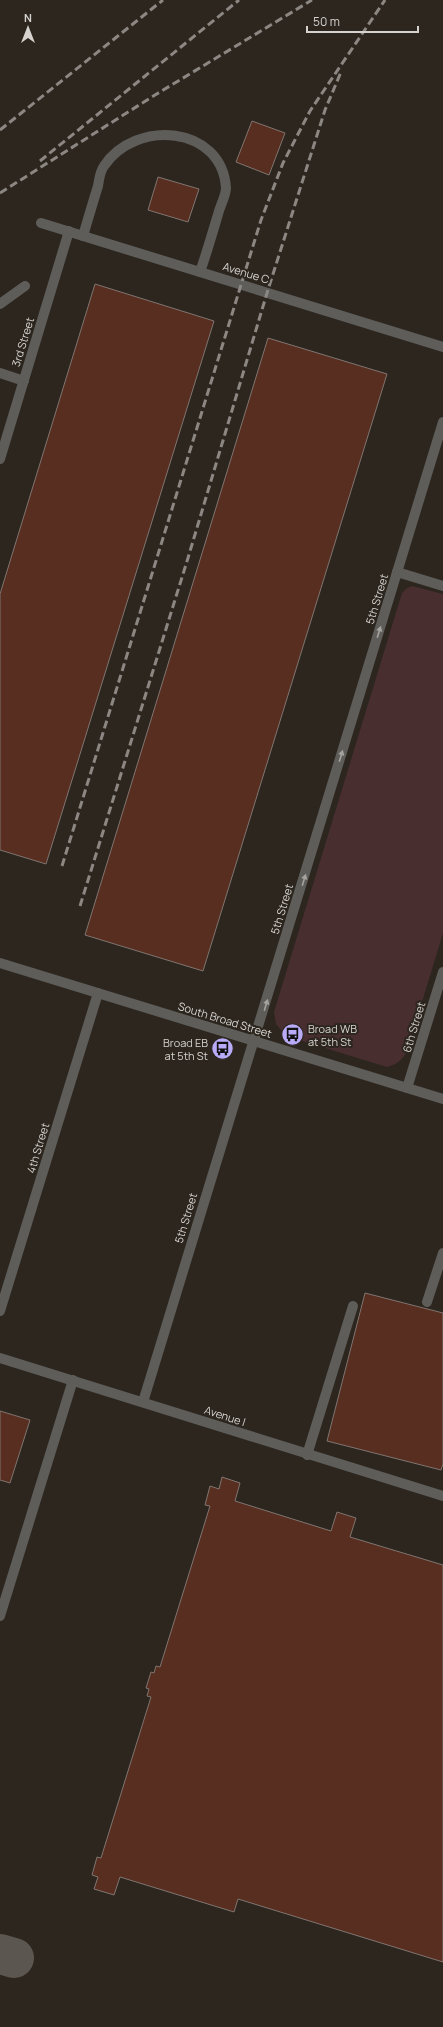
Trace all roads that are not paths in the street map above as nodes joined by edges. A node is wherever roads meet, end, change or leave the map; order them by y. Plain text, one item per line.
1 (41, 223) dead end
2 (70, 232) junction
3 (83, 236) junction
4 (200, 272) junction
5 (25, 286) dead end
6 (0, 304) edge
7 (443, 347) edge
8 (0, 373) edge
9 (24, 381) junction
10 (443, 422) edge
11 (0, 459) edge
12 (398, 572) junction
13 (443, 586) edge
14 (0, 963) edge
15 (443, 972) edge
16 (98, 993) junction
17 (254, 1042) junction
18 (407, 1088) junction
19 (443, 1100) edge
20 (443, 1253) edge
21 (427, 1302) dead end
22 (353, 1306) dead end
23 (0, 1311) edge
24 (0, 1358) edge
25 (73, 1380) junction
26 (143, 1402) junction
27 (307, 1455) junction
28 (443, 1496) edge
29 (0, 1616) edge

1 - 2 street, Avenue C
2 - 3 street, Avenue C
2 - 9 street, 3rd Street
3 - 4 street, Avenue C
3 - 4 street
4 - 7 street, Avenue C
5 - 6 street
8 - 9 street
9 - 11 street, 3rd Street
10 - 12 street, 5th Street
12 - 13 street
17 -> 12 street, 5th Street
14 - 16 street, South Broad Street
15 - 18 street, 6th Street
16 - 17 street, South Broad Street
16 - 23 street, 4th Street
17 - 18 street, South Broad Street
17 - 26 street, 5th Street
18 - 19 street, South Broad Street
20 - 21 street
22 - 27 street
24 - 25 street, Avenue I
25 - 26 street, Avenue I
25 - 29 street
26 - 27 street, Avenue I
27 - 28 street, Avenue I

